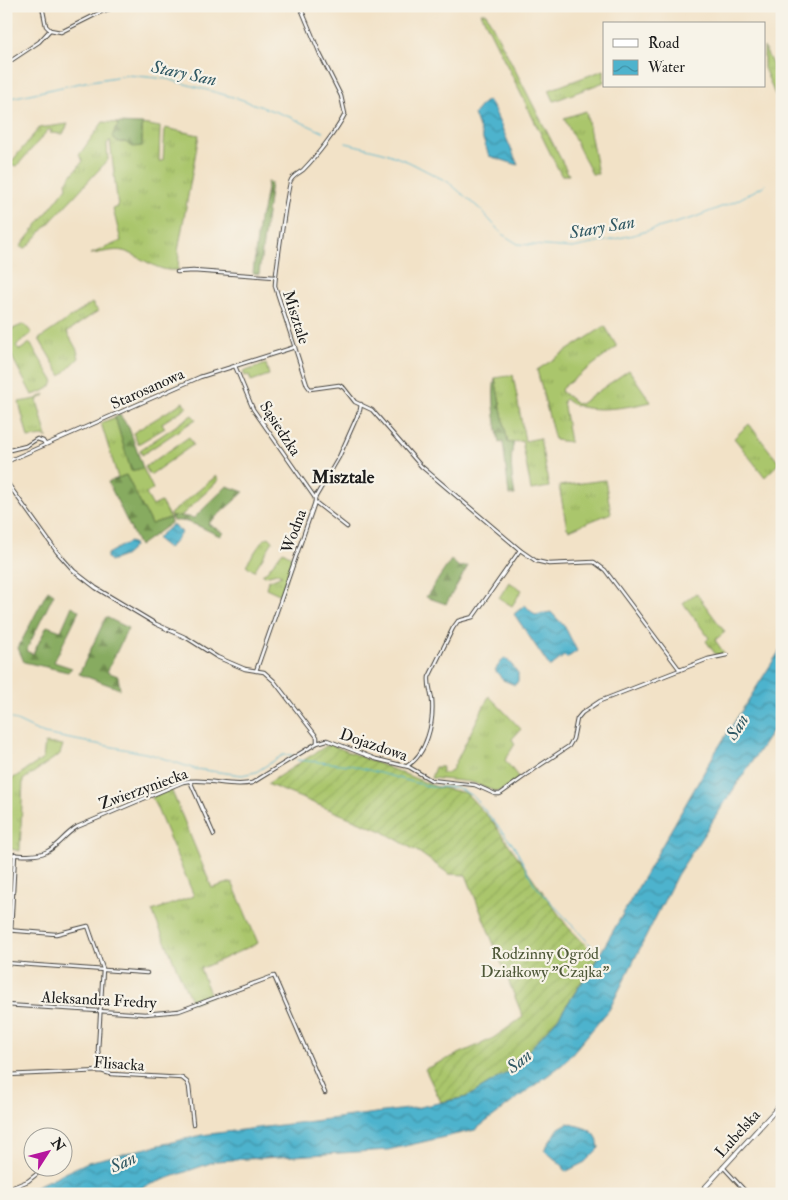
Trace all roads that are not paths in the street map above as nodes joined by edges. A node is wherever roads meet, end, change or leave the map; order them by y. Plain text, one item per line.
1 (42, 6) edge
2 (119, 6) edge
3 (300, 6) edge
4 (50, 30) junction
5 (6, 64) edge
6 (177, 272) dead end
7 (275, 277) junction
8 (295, 347) junction
9 (236, 366) junction
10 (361, 404) junction
11 (45, 444) junction
12 (6, 451) edge
13 (6, 462) edge
14 (6, 481) edge
15 (315, 498) junction
16 (316, 502) junction
17 (347, 527) dead end
18 (520, 550) junction
19 (727, 655) dead end
20 (680, 670) junction
21 (256, 671) junction
22 (317, 737) junction
23 (327, 740) junction
24 (317, 743) junction
25 (407, 766) junction
26 (190, 780) junction
27 (214, 834) dead end
28 (6, 854) edge
29 (15, 854) junction
30 (6, 930) edge
31 (11, 931) junction
32 (6, 962) edge
33 (103, 969) junction
34 (147, 973) dead end
35 (7, 1005) edge
36 (101, 1012) junction
37 (6, 1016) edge
38 (101, 1071) junction
39 (6, 1074) edge
40 (325, 1093) dead end
41 (782, 1103) edge
42 (193, 1124) dead end
43 (723, 1167) junction
44 (32, 1178) edge
45 (6, 1190) edge
46 (699, 1194) edge
47 (748, 1194) edge

1 - 4 street
2 - 4 street
3 - 7 street, Misztale
4 - 5 street
6 - 7 street
7 - 8 street, Misztale
8 - 9 street, Starosanowa
8 - 10 street, Misztale
9 - 11 street, Starosanowa
9 - 15 street, Sąsiedzka
10 - 15 street, Wodna
10 - 18 street, Misztale
11 - 12 street
11 - 13 street, Starosanowa
14 - 21 street, Dojazdowa
15 - 16 street, Wodna
16 - 17 street
16 - 21 street, Wodna
18 - 20 street, Misztale
18 - 25 street
19 - 20 street, Dojazdowa
20 - 25 street, Dojazdowa
21 - 22 street, Dojazdowa
22 - 23 street
22 - 24 street, Dojazdowa
23 - 24 street, Dojazdowa
23 - 25 street, Dojazdowa
24 - 26 street, Zwierzyniecka
26 - 27 street
26 - 29 street, Zwierzyniecka
28 - 29 street, Zwierzyniecka
29 - 31 street
30 - 31 street
31 - 33 street
32 - 33 street
33 - 34 street
33 - 36 street
35 - 36 street, Aleksandra Fredry
35 - 37 street
36 - 38 street
36 - 40 street, Aleksandra Fredry
38 - 39 street, Flisacka
38 - 42 street, Flisacka
41 - 43 main road, Lubelska
43 - 46 main road, Lubelska
43 - 47 street
44 - 45 street

